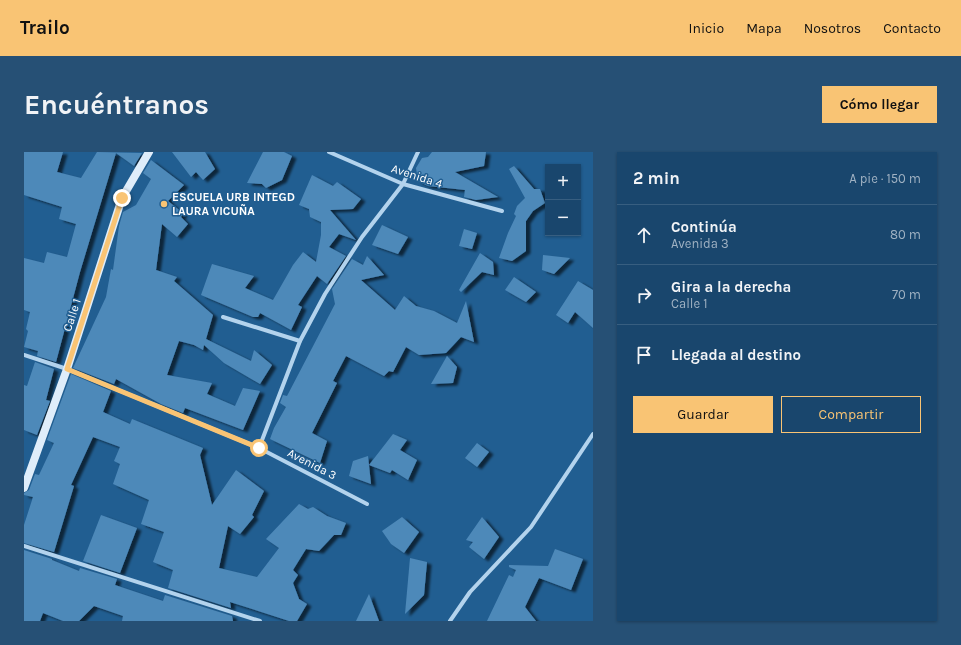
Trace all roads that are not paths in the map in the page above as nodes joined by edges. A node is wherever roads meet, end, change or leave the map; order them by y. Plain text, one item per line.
1 (149, 152) edge
2 (329, 152) edge
3 (418, 152) edge
4 (403, 184) junction
5 (502, 211) dead end
6 (223, 318) dead end
7 (300, 341) junction
8 (24, 356) edge
9 (67, 369) junction
10 (593, 434) edge
11 (259, 448) junction
12 (24, 485) edge
13 (367, 504) dead end
14 (24, 546) edge
15 (260, 621) edge
16 (450, 621) edge

1 - 9 street, Calle 1
2 - 4 street, Avenida 4
3 - 4 street
4 - 5 street, Avenida 4
4 - 7 street
6 - 7 street
7 - 11 street
8 - 9 street, Avenida 3
9 - 11 street, Avenida 3
9 - 12 street, Calle 1
10 - 16 street
11 - 13 street, Avenida 3
14 - 15 street

